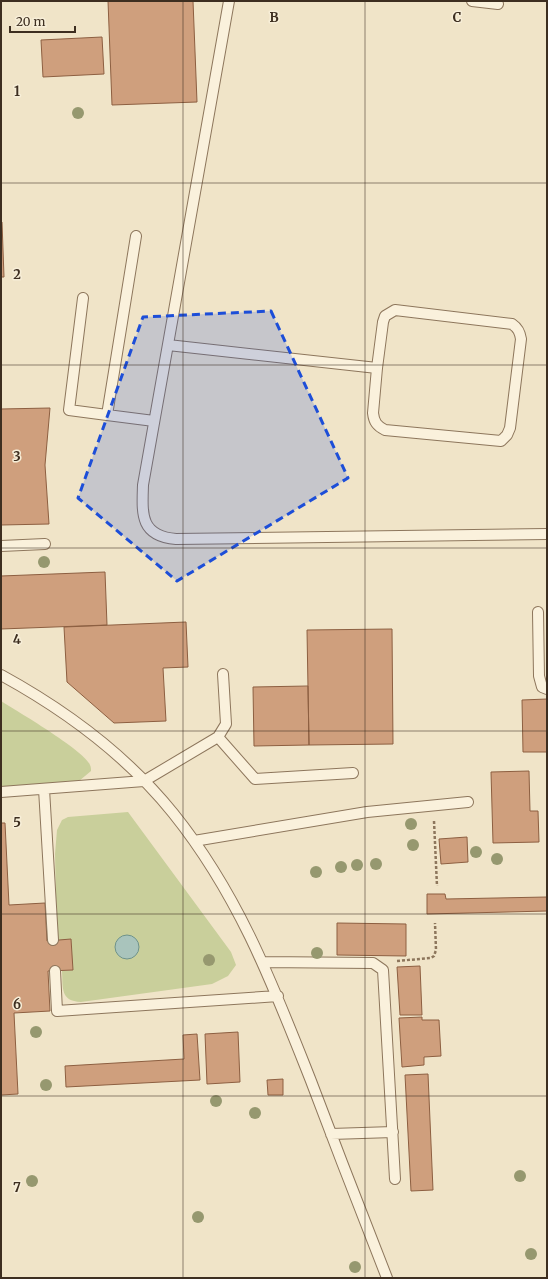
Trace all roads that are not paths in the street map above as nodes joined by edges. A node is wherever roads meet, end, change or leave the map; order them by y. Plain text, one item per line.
1 (229, 1) edge
2 (472, 1) edge
3 (498, 4) dead end
4 (136, 236) dead end
5 (84, 298) dead end
6 (168, 345) junction
7 (377, 368) junction
8 (107, 415) junction
9 (154, 421) junction
10 (547, 534) edge
11 (45, 544) dead end
12 (1, 546) edge
13 (538, 612) dead end
14 (223, 674) dead end
15 (1, 675) edge
16 (547, 689) edge
17 (218, 737) junction
18 (353, 773) dead end
19 (144, 781) junction
20 (44, 789) junction
21 (1, 792) edge
22 (468, 802) dead end
23 (194, 841) junction
24 (53, 940) dead end
25 (262, 962) junction
26 (55, 971) dead end
27 (278, 996) junction
28 (393, 1132) junction
29 (331, 1134) junction
30 (395, 1178) dead end
31 (387, 1278) edge

1 - 6 lane
2 - 3 lane
4 - 8 lane
5 - 8 lane
6 - 7 lane
6 - 9 lane
7 - 7 lane
8 - 9 lane
9 - 10 lane
11 - 12 lane
13 - 16 lane
14 - 17 lane
15 - 19 lane
17 - 18 lane
17 - 19 lane
19 - 20 lane
19 - 23 lane
20 - 21 lane
20 - 24 lane
22 - 23 lane
23 - 25 lane
25 - 27 lane
25 - 28 lane
26 - 27 lane
27 - 29 lane
28 - 29 lane
28 - 30 lane
29 - 31 lane

